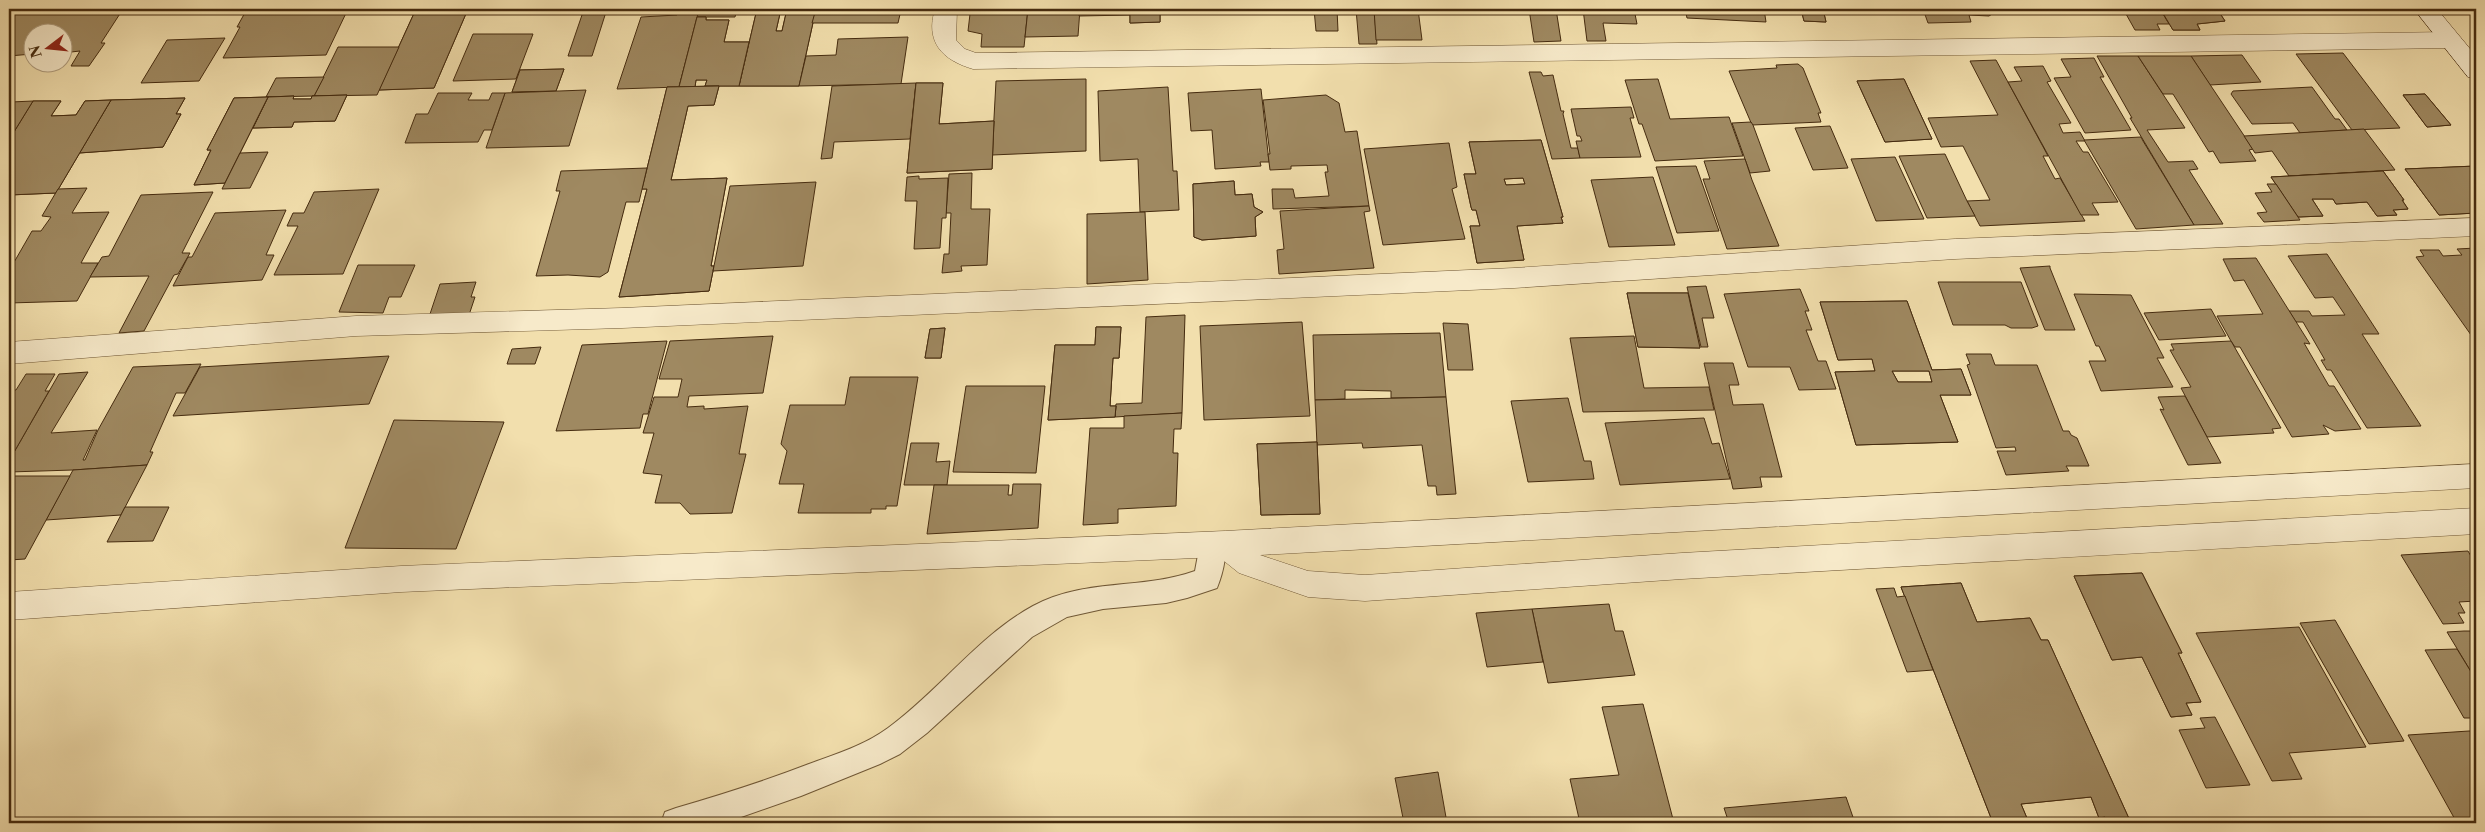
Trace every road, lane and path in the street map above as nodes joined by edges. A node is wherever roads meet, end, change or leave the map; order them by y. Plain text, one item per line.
1 (946, 9) edge
2 (2425, 9) edge
3 (2450, 40) junction
4 (2476, 70) edge
5 (2476, 227) edge
6 (9, 353) edge
7 (2476, 476) edge
8 (2476, 521) edge
9 (1219, 544) junction
10 (9, 606) edge
11 (676, 823) edge

1 - 3 street
2 - 3 street
3 - 4 street
5 - 6 street
7 - 9 street
8 - 9 street
9 - 10 street
9 - 11 lane

